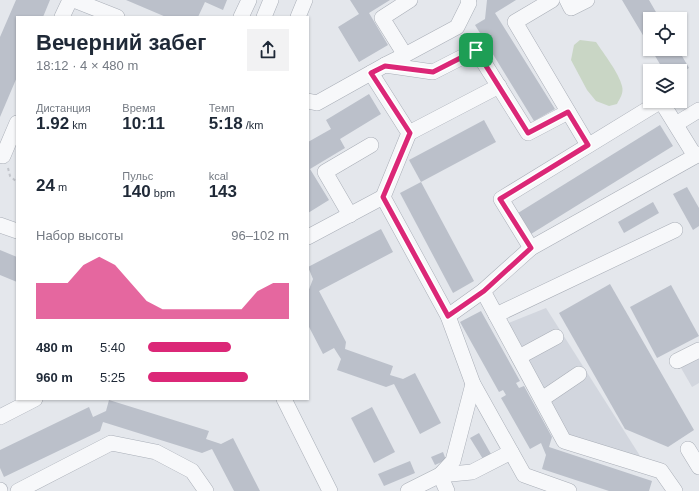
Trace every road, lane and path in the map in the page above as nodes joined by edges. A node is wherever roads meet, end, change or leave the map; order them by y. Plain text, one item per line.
1 (249, 0) edge
2 (271, 0) edge
3 (305, 0) edge
4 (410, 0) edge
5 (468, 0) edge
6 (552, 0) edge
7 (567, 0) edge
8 (587, 0) edge
9 (77, 1) edge
10 (63, 16) edge
11 (114, 16) edge
12 (241, 16) edge
13 (264, 16) edge
14 (298, 16) edge
15 (405, 55) junction
16 (385, 66) junction
17 (371, 73) junction
18 (500, 86) junction
19 (309, 101) edge
20 (649, 108) edge
21 (666, 108) edge
22 (699, 110) edge
23 (568, 112) junction
24 (676, 124) junction
25 (16, 126) edge
26 (410, 133) junction
27 (371, 145) dead end
28 (588, 145) junction
29 (2, 155) edge
30 (697, 155) edge
31 (16, 181) edge
32 (383, 197) junction
33 (350, 215) junction
34 (0, 225) edge
35 (675, 230) dead end
36 (16, 231) edge
37 (309, 236) edge
38 (531, 248) junction
39 (484, 291) junction
40 (496, 315) junction
41 (448, 316) junction
42 (556, 337) dead end
43 (699, 350) edge
44 (519, 357) junction
45 (677, 361) dead end
46 (579, 374) dead end
47 (473, 384) junction
48 (542, 399) junction
49 (33, 400) edge
50 (284, 400) edge
51 (0, 417) edge
52 (688, 449) dead end
53 (511, 452) junction
54 (699, 467) edge
55 (440, 475) junction
56 (42, 486) edge
57 (18, 491) edge
58 (206, 491) edge
59 (330, 491) edge
60 (408, 491) edge
61 (447, 491) edge
62 (569, 491) edge
63 (675, 491) edge

1 - 12 street
2 - 13 street
3 - 14 street
4 - 15 street
5 - 15 street
6 - 23 street
7 - 8 street
9 - 10 street
9 - 11 street
15 - 16 street
16 - 17 street
16 - 18 street
17 - 19 street
17 - 26 street
18 - 23 street
18 - 26 street
20 - 28 street
21 - 24 street
22 - 24 street
23 - 28 street
24 - 30 street
25 - 29 street
26 - 32 street
27 - 33 street
28 - 38 street
29 - 31 path
30 - 38 street
32 - 33 street
32 - 41 street
33 - 37 street
34 - 36 street
35 - 40 street
38 - 39 street
39 - 40 street
39 - 41 street
40 - 44 street
41 - 47 street
42 - 44 street
43 - 45 street
44 - 48 street
46 - 48 street
47 - 53 street
47 - 55 street
48 - 63 street
49 - 51 street
50 - 59 street
52 - 54 street
53 - 55 street
53 - 62 street
55 - 60 street
55 - 61 street
56 - 57 street
56 - 58 street

